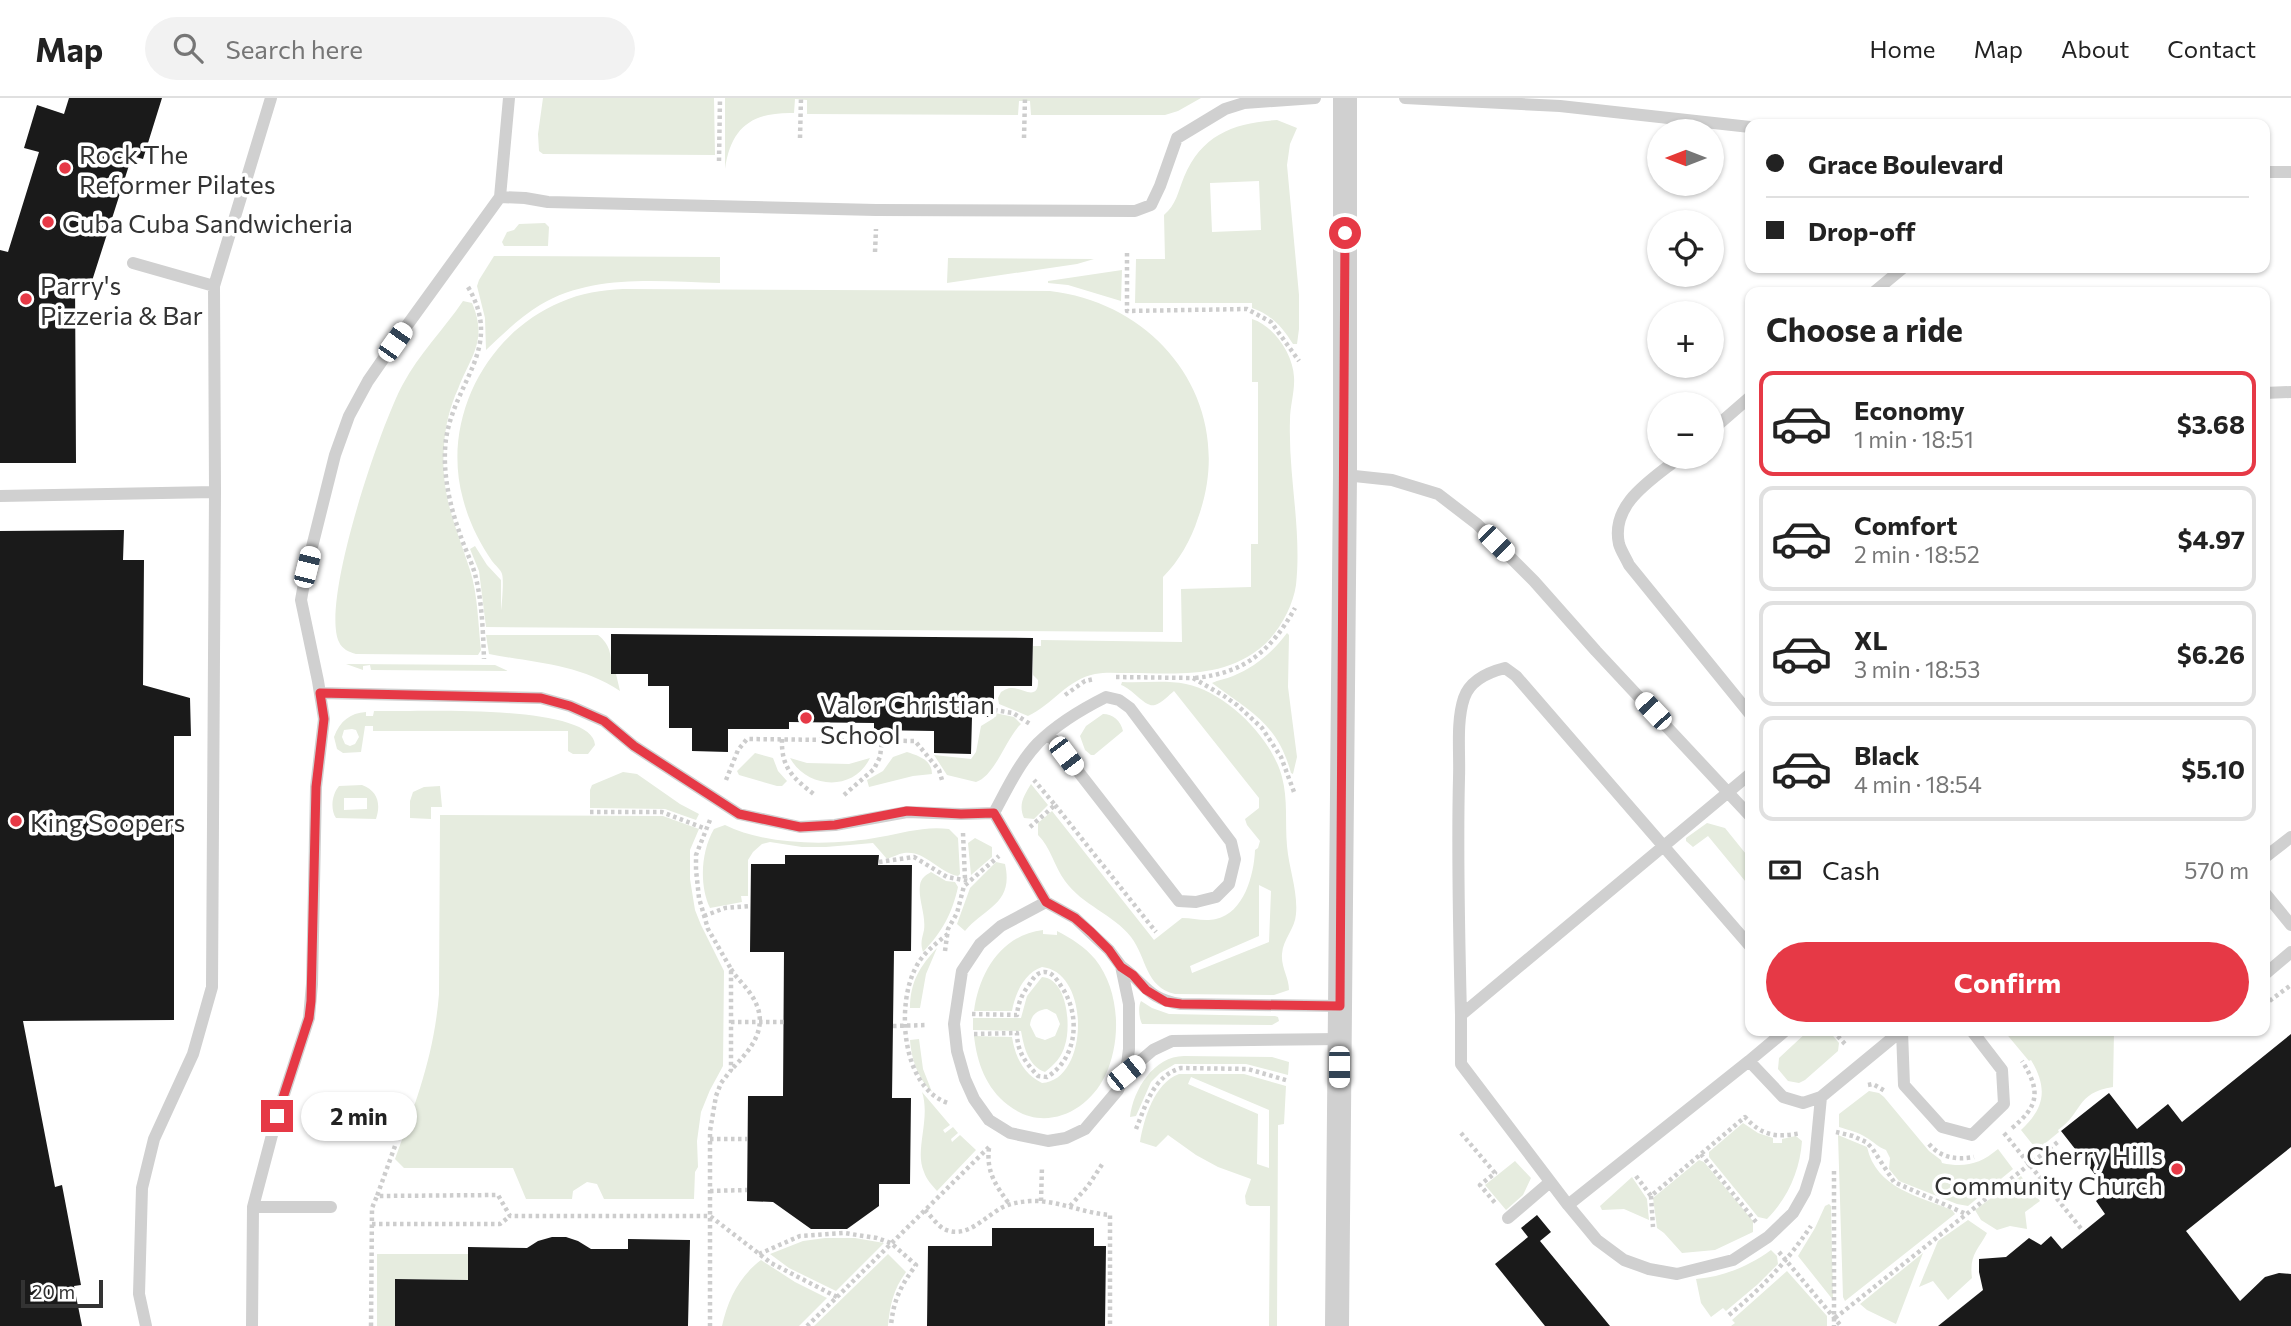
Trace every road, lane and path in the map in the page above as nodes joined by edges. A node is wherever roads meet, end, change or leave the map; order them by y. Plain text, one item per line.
1 (271, 98) edge
2 (509, 98) edge
3 (720, 98) edge
4 (801, 98) edge
5 (1025, 98) edge
6 (1315, 98) edge
7 (1345, 98) edge
8 (1405, 98) edge
9 (1745, 126) edge
10 (800, 138) dead end
11 (1024, 138) dead end
12 (719, 161) dead end
13 (2291, 172) edge
14 (2270, 173) edge
15 (500, 197) junction
16 (1127, 253) dead end
17 (133, 263) dead end
18 (1897, 273) edge
19 (214, 286) junction
20 (468, 287) dead end
21 (1880, 287) edge
22 (1299, 361) dead end
23 (2291, 392) edge
24 (2270, 393) edge
25 (1745, 401) edge
26 (1724, 420) edge
27 (1666, 469) edge
28 (1345, 475) junction
29 (215, 492) junction
30 (0, 496) edge
31 (1295, 608) dead end
32 (484, 659) dead end
33 (1098, 677) dead end
34 (1107, 677) dead end
35 (1193, 678) junction
36 (320, 693) junction
37 (1062, 698) dead end
38 (1745, 708) edge
39 (994, 710) dead end
40 (1038, 717) dead end
41 (1049, 734) junction
42 (782, 739) junction
43 (882, 740) junction
44 (1022, 764) junction
45 (1745, 778) edge
46 (726, 780) dead end
47 (942, 780) dead end
48 (1294, 792) dead end
49 (1728, 792) junction
50 (815, 794) dead end
51 (844, 795) dead end
52 (1055, 805) junction
53 (590, 811) dead end
54 (1745, 811) edge
55 (994, 813) junction
56 (709, 820) dead end
57 (1030, 827) dead end
58 (706, 828) junction
59 (963, 832) dead end
60 (2291, 837) edge
61 (1664, 846) junction
62 (2270, 853) edge
63 (999, 855) dead end
64 (878, 862) dead end
65 (967, 880) junction
66 (2270, 899) edge
67 (1046, 902) junction
68 (750, 906) dead end
69 (705, 916) junction
70 (2291, 925) edge
71 (1156, 932) dead end
72 (948, 934) junction
73 (1745, 940) edge
74 (945, 951) dead end
75 (2291, 952) edge
76 (1121, 967) junction
77 (731, 969) junction
78 (2270, 970) edge
79 (2291, 985) edge
80 (2270, 1001) edge
81 (1340, 1006) junction
82 (955, 1014) junction
83 (1461, 1015) junction
84 (731, 1022) junction
85 (758, 1022) junction
86 (783, 1022) dead end
87 (928, 1025) dead end
88 (893, 1026) dead end
89 (906, 1026) junction
90 (955, 1034) junction
91 (1779, 1036) edge
92 (1838, 1036) edge
93 (1895, 1036) edge
94 (1901, 1036) edge
95 (1976, 1036) edge
96 (1340, 1039) junction
97 (1845, 1044) dead end
98 (2018, 1056) dead end
99 (1749, 1060) junction
100 (731, 1070) junction
101 (1126, 1073) junction
102 (1289, 1081) dead end
103 (1864, 1087) dead end
104 (1821, 1097) junction
105 (1891, 1098) dead end
106 (948, 1103) dead end
107 (1136, 1129) dead end
108 (1461, 1133) dead end
109 (1801, 1133) dead end
110 (2004, 1133) junction
111 (1924, 1138) dead end
112 (709, 1139) junction
113 (747, 1139) dead end
114 (1994, 1141) dead end
115 (2059, 1141) dead end
116 (1833, 1142) dead end
117 (395, 1146) dead end
118 (1701, 1154) junction
119 (1975, 1156) dead end
120 (1103, 1163) dead end
121 (1833, 1163) dead end
122 (2029, 1165) junction
123 (1042, 1166) dead end
124 (1636, 1176) dead end
125 (1550, 1182) junction
126 (747, 1190) dead end
127 (710, 1191) junction
128 (377, 1196) junction
129 (1651, 1196) junction
130 (1041, 1201) junction
131 (1010, 1205) junction
132 (1568, 1205) junction
133 (253, 1207) junction
134 (331, 1207) dead end
135 (1070, 1207) junction
136 (925, 1210) junction
137 (1966, 1214) junction
138 (510, 1216) junction
139 (710, 1216) junction
140 (1508, 1218) joint
141 (372, 1224) junction
142 (1759, 1225) dead end
143 (1653, 1227) dead end
144 (2083, 1231) dead end
145 (891, 1243) junction
146 (1775, 1247) dead end
147 (759, 1254) junction
148 (836, 1297) junction
149 (1835, 1318) junction
150 (146, 1326) edge
151 (252, 1326) edge
152 (371, 1326) edge
153 (710, 1326) edge
154 (807, 1326) edge
155 (891, 1326) edge
156 (1110, 1326) edge
157 (1337, 1326) edge
158 (1834, 1326) edge
159 (1841, 1326) edge

1 - 19 lane
2 - 15 lane
3 - 12 path
4 - 10 path
5 - 11 path
6 - 15 lane
7 - 28 street
8 - 9 lane
13 - 14 lane
15 - 36 lane
16 - 22 path
17 - 19 lane
18 - 21 lane
19 - 29 lane
20 - 32 path
23 - 24 lane
25 - 26 lane
27 - 38 lane
28 - 49 lane
28 - 81 street
29 - 30 lane
29 - 150 lane
31 - 35 path
33 - 37 path
34 - 35 path
35 - 48 path
36 - 55 lane
36 - 133 lane
39 - 40 path
41 - 41 lane
41 - 44 lane
42 - 43 path
42 - 46 path
42 - 50 path
43 - 47 path
43 - 51 path
44 - 52 path
44 - 55 lane
45 - 49 lane
49 - 54 lane
49 - 61 lane
52 - 57 path
52 - 71 path
53 - 58 path
55 - 67 lane
56 - 58 path
58 - 69 path
59 - 65 path
60 - 62 lane
61 - 73 lane
61 - 83 lane
61 - 83 lane
63 - 65 path
64 - 65 path
65 - 72 path
66 - 70 lane
67 - 76 lane
67 - 82 lane
68 - 69 path
69 - 77 path
72 - 74 path
72 - 89 path
75 - 78 lane
76 - 81 lane
76 - 101 lane
77 - 84 path
77 - 85 path
79 - 80 path
81 - 96 street
82 - 90 lane
82 - 90 path
83 - 125 lane
84 - 85 path
84 - 100 path
85 - 86 path
85 - 100 path
87 - 89 path
88 - 89 path
89 - 106 path
90 - 101 lane
91 - 99 lane
92 - 97 path
93 - 104 lane
94 - 95 lane
96 - 101 lane
96 - 157 street
98 - 110 path
99 - 104 lane
99 - 132 lane
100 - 112 path
102 - 107 path
103 - 105 path
104 - 132 lane
108 - 140 path
109 - 118 path
110 - 114 path
110 - 122 path
111 - 119 path
112 - 113 path
112 - 127 path
115 - 122 path
116 - 137 path
117 - 128 path
118 - 129 path
118 - 142 path
120 - 135 path
121 - 149 path
122 - 137 path
122 - 144 path
123 - 130 path
124 - 129 path
125 - 132 lane
125 - 140 lane
126 - 127 path
127 - 139 path
128 - 138 path
128 - 141 path
129 - 143 path
130 - 131 path
130 - 135 path
131 - 136 path
131 - 136 path
133 - 134 lane
133 - 151 lane
135 - 156 path
136 - 145 path
137 - 149 path
138 - 139 path
138 - 141 path
139 - 147 path
139 - 153 path
141 - 152 path
145 - 147 path
145 - 148 path
145 - 155 path
146 - 149 path
147 - 148 path
148 - 154 path
149 - 158 path
149 - 159 path

